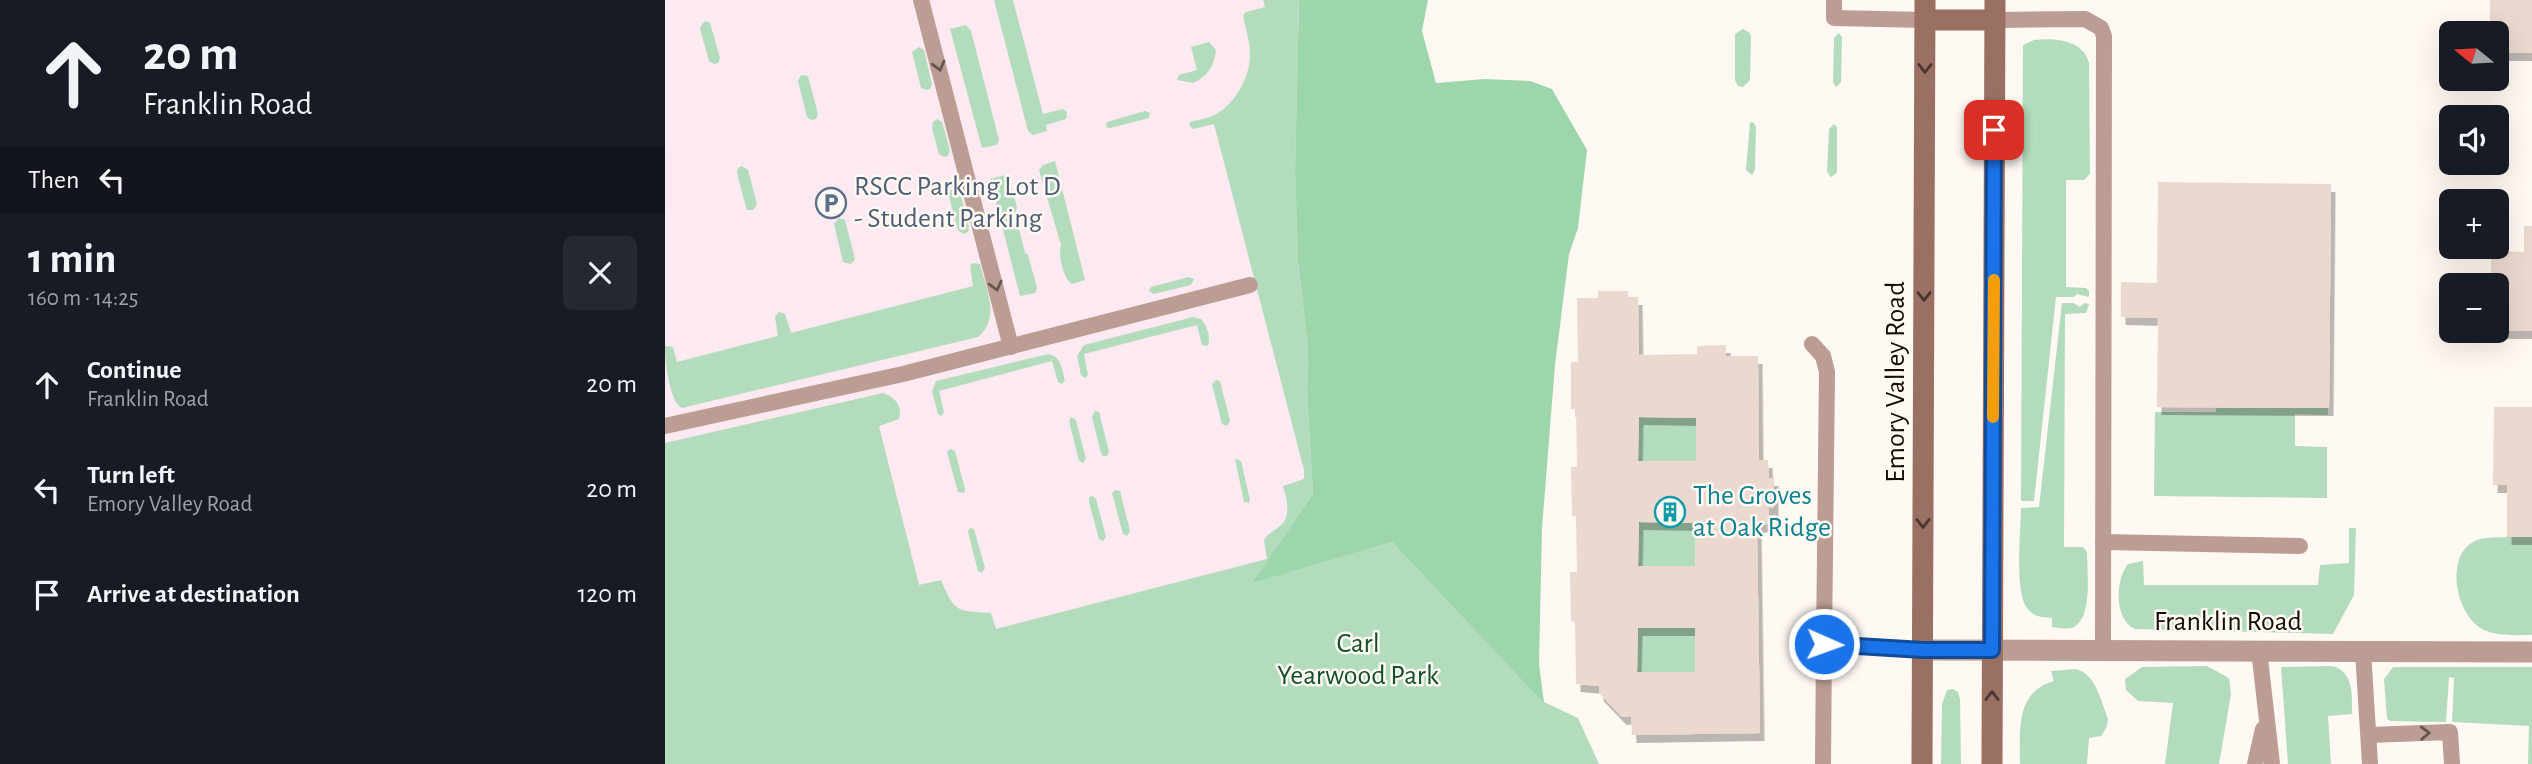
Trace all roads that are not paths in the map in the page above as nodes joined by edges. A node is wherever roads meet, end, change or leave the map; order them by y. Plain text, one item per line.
1 (921, 0) edge
2 (1834, 0) edge
3 (1925, 10) edge
4 (1995, 10) edge
5 (1250, 285) dead end
6 (1812, 344) dead end
7 (1011, 347) junction
8 (665, 426) edge
9 (2103, 542) junction
10 (2300, 546) dead end
11 (1824, 644) junction
12 (2103, 649) junction
13 (1923, 650) junction
14 (1992, 650) junction
15 (2259, 650) junction
16 (2363, 651) junction
17 (2532, 652) edge
18 (2266, 716) junction
19 (2368, 735) junction
20 (1823, 764) edge
21 (1922, 764) edge
22 (1992, 764) edge
23 (2255, 764) edge
24 (2272, 764) edge
25 (2371, 764) edge
26 (2452, 764) edge

1 -> 7 lane
2 - 3 lane
3 - 4 main road
3 -> 13 main road, Emory Valley Road
4 - 9 lane
4 - 14 main road
5 - 7 lane
6 - 11 lane
7 - 8 lane
9 - 10 lane
9 - 12 lane
11 - 13 lane
11 - 20 lane
12 - 14 street, Franklin Road
12 - 15 street, Franklin Road
13 - 14 street, Franklin Road
13 - 21 main road, Emory Valley Road
22 -> 14 main road
15 - 16 street, Franklin Road
15 - 18 lane
16 - 17 street, Franklin Road
16 - 19 lane
18 - 23 lane
18 - 24 lane
19 - 25 lane
19 -> 26 lane

